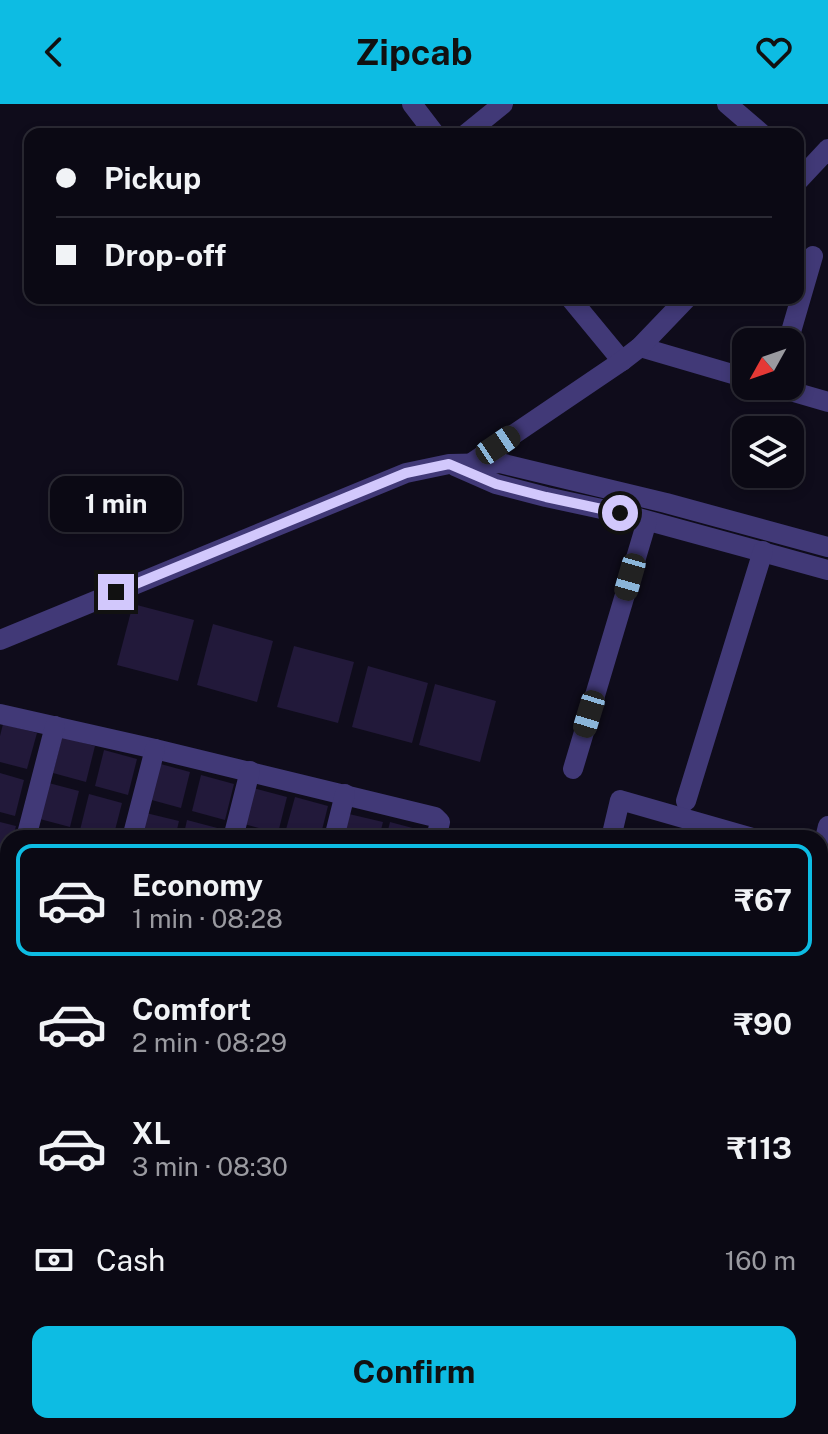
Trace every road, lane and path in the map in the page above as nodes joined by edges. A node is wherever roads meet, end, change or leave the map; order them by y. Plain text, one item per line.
1 (412, 104) edge
2 (503, 104) edge
3 (727, 104) edge
4 (430, 128) edge
5 (473, 128) edge
6 (755, 128) edge
7 (828, 149) edge
8 (804, 170) edge
9 (813, 256) dead end
10 (804, 287) edge
11 (575, 304) edge
12 (681, 304) edge
13 (799, 304) edge
14 (792, 328) edge
15 (640, 347) junction
16 (622, 361) junction
17 (732, 374) edge
18 (804, 395) edge
19 (828, 402) edge
20 (473, 462) junction
21 (449, 464) junction
22 (647, 521) junction
23 (828, 547) edge
24 (763, 551) junction
25 (828, 570) edge
26 (0, 640) edge
27 (0, 714) edge
28 (55, 726) junction
29 (155, 749) junction
30 (573, 769) dead end
31 (250, 771) junction
32 (345, 794) junction
33 (686, 801) dead end
34 (28, 830) edge
35 (134, 830) edge
36 (235, 830) edge
37 (336, 830) edge
38 (438, 830) edge
39 (613, 830) edge
40 (725, 830) edge
41 (0, 1426) edge
42 (0, 1434) edge

1 - 4 street
2 - 5 street
3 - 6 street
7 - 8 street
9 - 10 street
11 - 16 street
12 - 15 street
13 - 14 street
15 - 16 street
15 - 17 street
16 - 20 street
18 - 19 street
20 - 21 street
20 - 23 street
21 - 22 street
21 - 26 street
22 - 24 street
22 - 30 street
24 - 25 street
24 - 33 street
27 - 28 street
28 - 29 street
28 - 34 street
29 - 31 street
29 - 35 street
31 - 32 street
31 - 36 street
32 - 37 street
32 - 38 street
39 - 40 street
41 - 42 street

